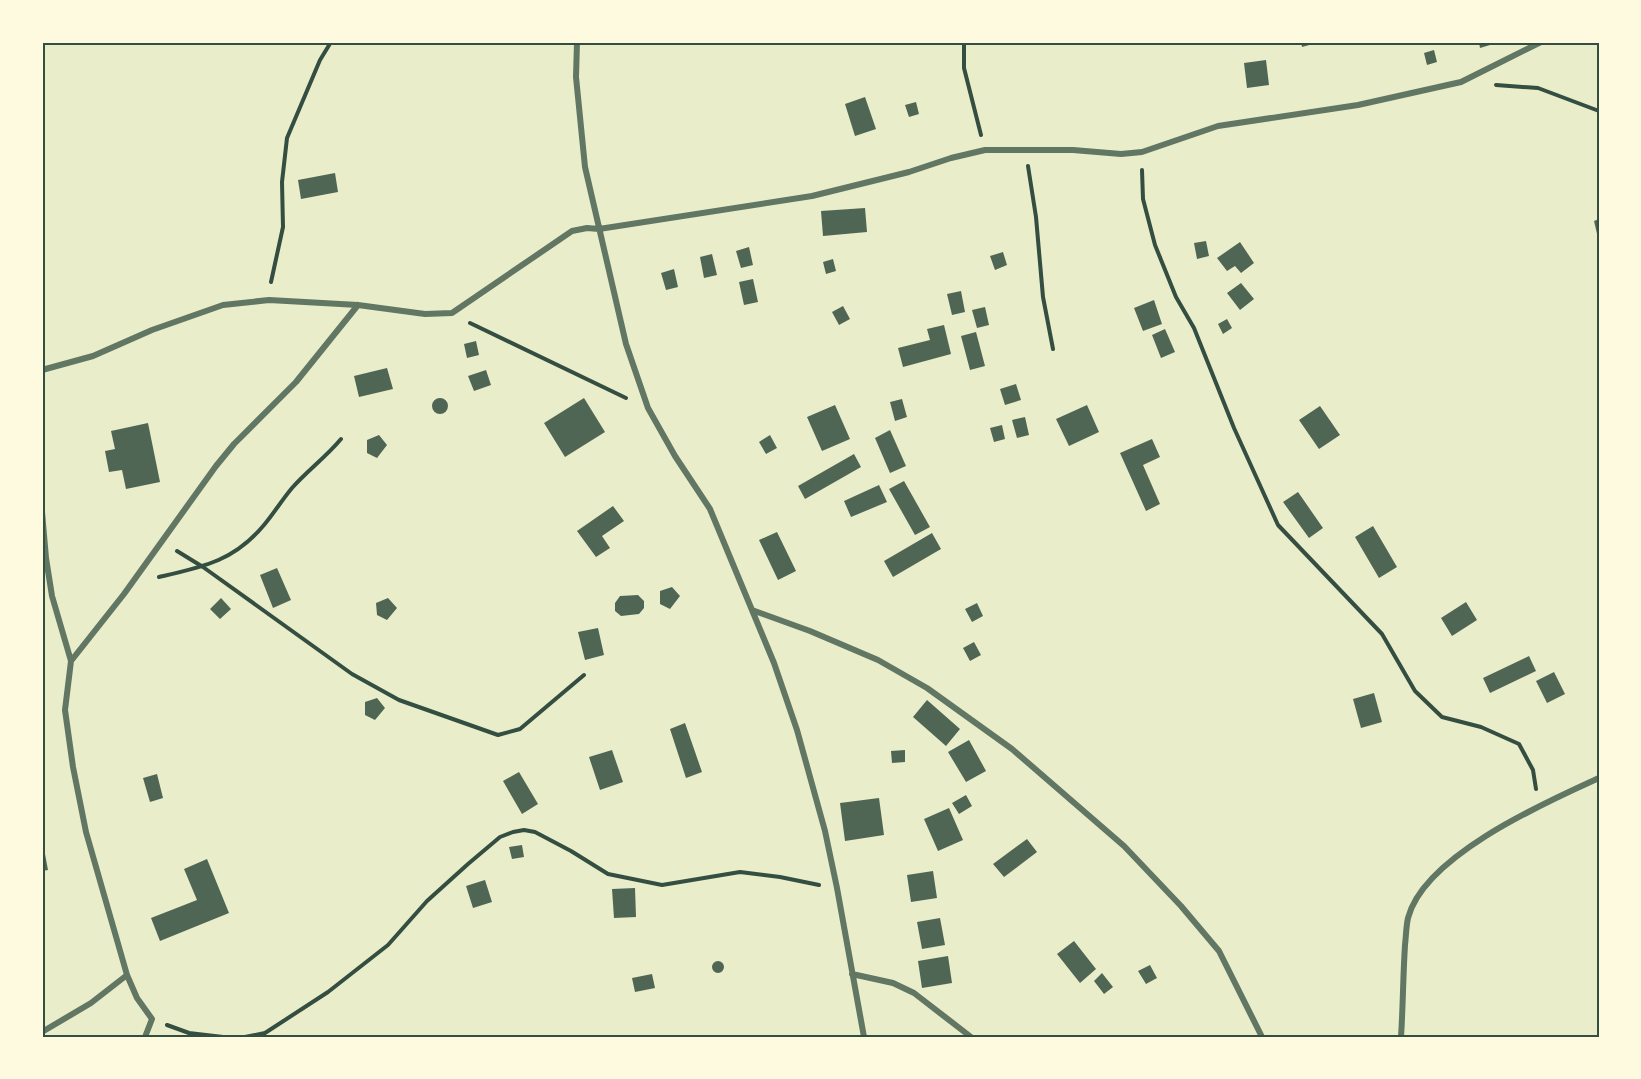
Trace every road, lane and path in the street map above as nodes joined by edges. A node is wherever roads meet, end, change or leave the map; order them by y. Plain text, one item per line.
1 (331, 42) edge
2 (577, 42) edge
3 (964, 42) edge
4 (1540, 42) edge
5 (1461, 82) junction
6 (1599, 111) edge
7 (985, 150) junction
8 (1027, 150) junction
9 (1142, 152) junction
10 (599, 229) junction
11 (269, 300) junction
12 (358, 305) junction
13 (452, 313) junction
14 (1053, 349) dead end
15 (42, 370) edge
16 (648, 408) junction
17 (341, 439) dead end
18 (42, 512) edge
19 (162, 542) junction
20 (203, 567) junction
21 (157, 578) dead end
22 (752, 610) junction
23 (71, 661) junction
24 (584, 675) dead end
25 (1599, 778) edge
26 (1539, 805) junction
27 (837, 888) junction
28 (852, 974) junction
29 (127, 975) junction
30 (152, 1019) junction
31 (42, 1032) edge
32 (266, 1035) edge
33 (145, 1037) edge
34 (223, 1037) edge
35 (245, 1037) edge
36 (864, 1037) edge
37 (971, 1037) edge
38 (1262, 1037) edge
39 (1401, 1037) edge

1 - 11 path
2 - 10 street
3 - 7 path
4 - 5 street
5 - 6 path
5 - 9 street
7 - 8 street
7 - 10 street
8 - 9 street
8 - 14 path
9 - 26 path
10 - 13 street
10 - 16 street
11 - 12 street
11 - 15 street
12 - 13 street
12 - 19 street
13 - 16 path
16 - 22 street
17 - 20 path
18 - 23 street
19 - 20 path
19 - 23 street
20 - 21 path
20 - 24 path
22 - 27 street
22 - 38 street
23 - 29 street
25 - 26 street
26 - 39 street
27 - 28 street
27 - 32 path
28 - 36 street
28 - 37 street
29 - 30 street
29 - 31 street
30 - 33 street
30 - 34 path
32 - 35 path

